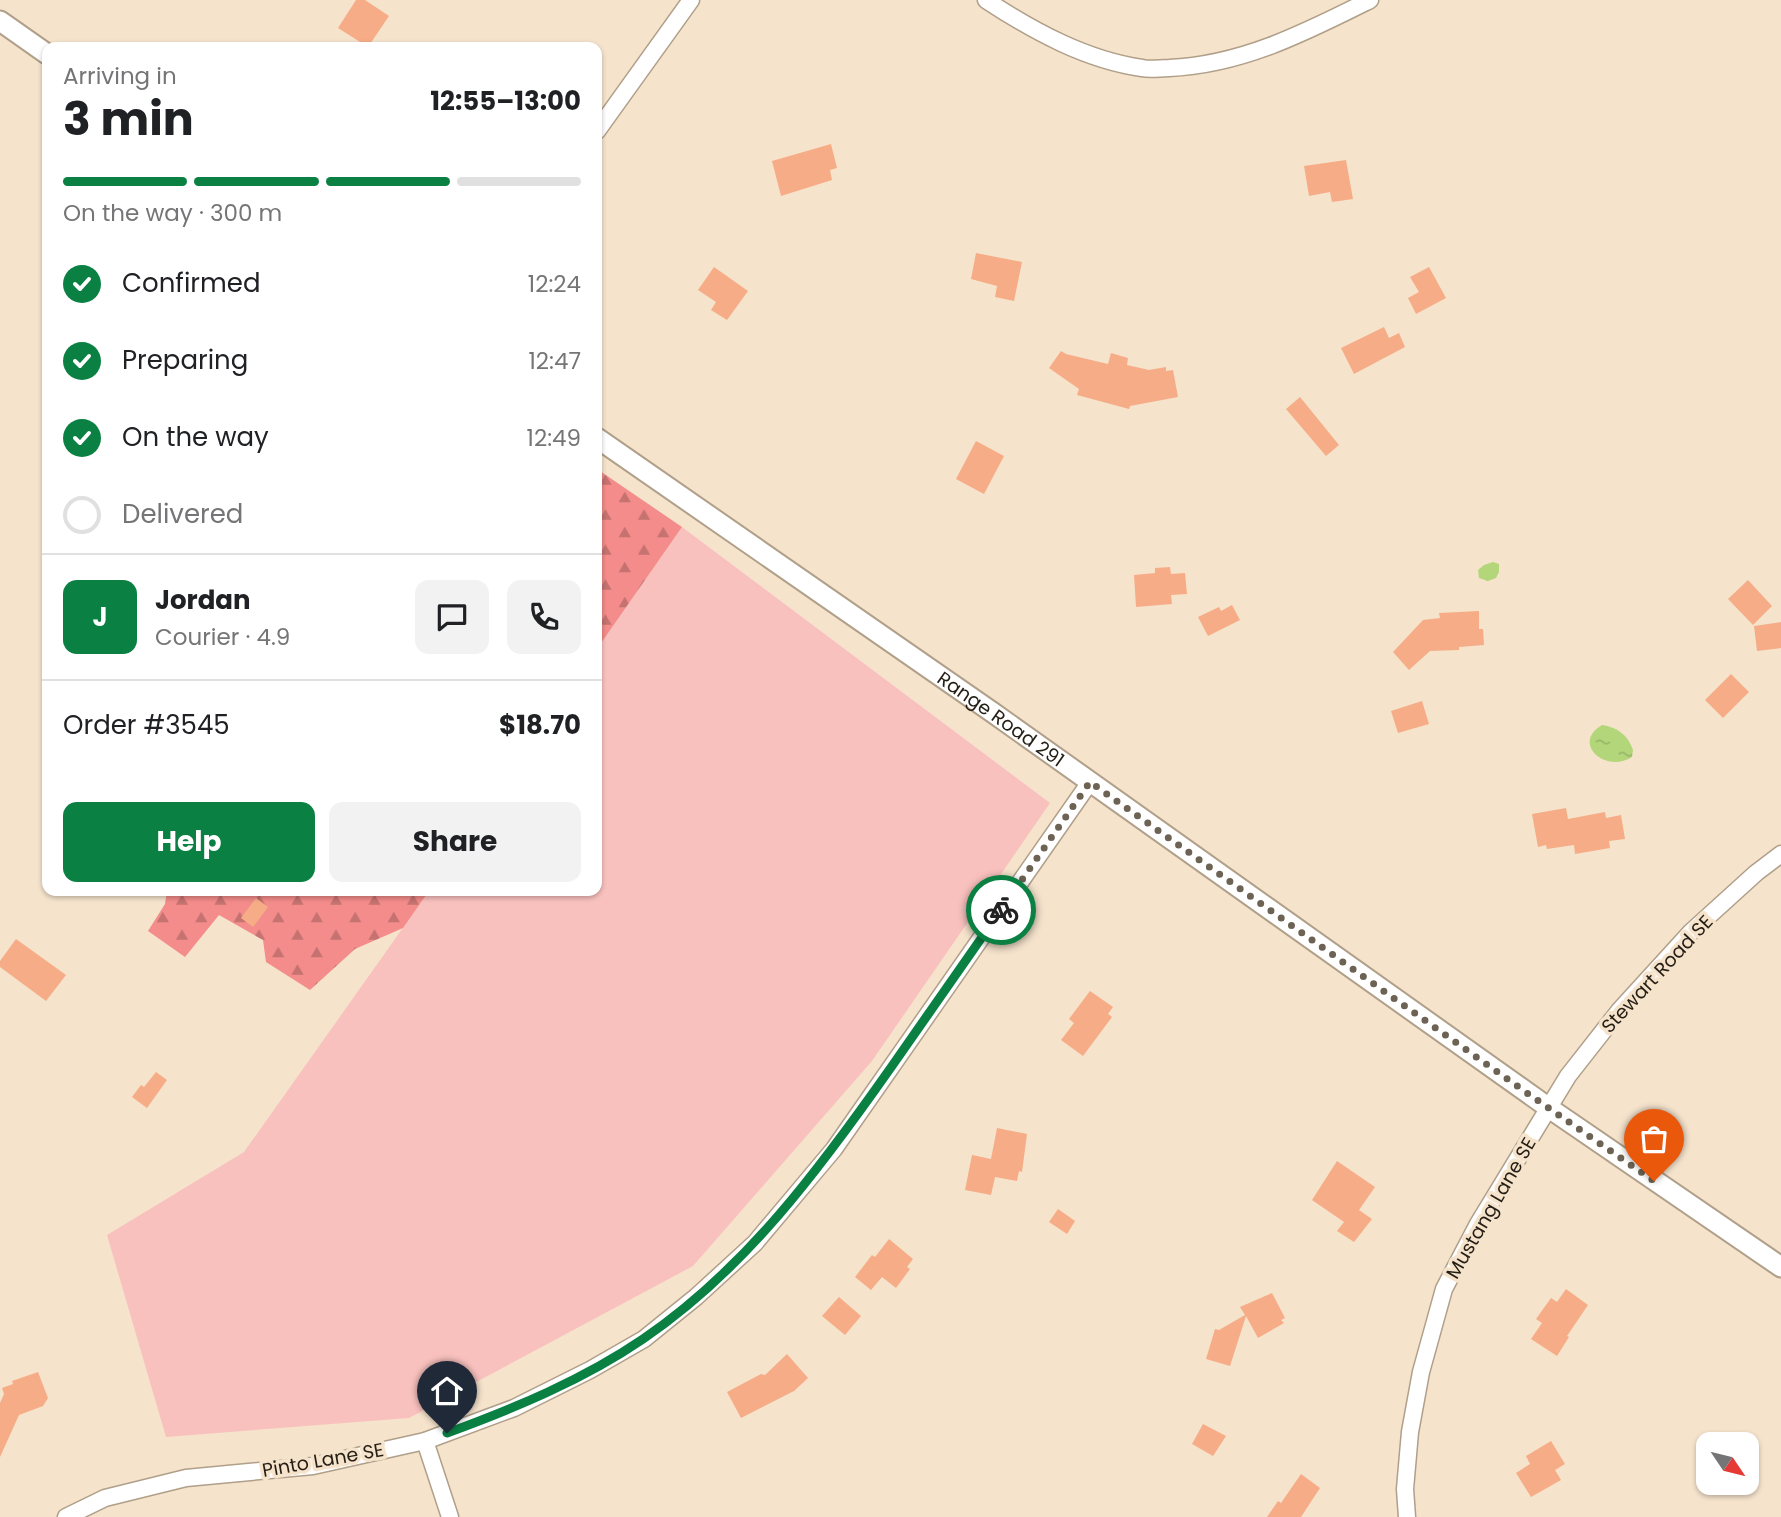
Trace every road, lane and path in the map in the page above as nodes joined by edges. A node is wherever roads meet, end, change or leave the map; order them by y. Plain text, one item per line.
1 (691, 0) edge
2 (986, 0) edge
3 (1370, 0) edge
4 (0, 21) edge
5 (42, 50) edge
6 (602, 124) edge
7 (602, 441) edge
8 (1090, 782) junction
9 (1781, 854) edge
10 (1549, 1108) junction
11 (1781, 1267) edge
12 (425, 1441) junction
13 (66, 1517) edge
14 (450, 1517) edge
15 (1407, 1517) edge

1 - 6 street
2 - 3 street
4 - 5 street
7 - 8 street, Range Road 291
8 - 10 street, Range Road 291
8 - 12 street, Pinto Lane SE
9 - 10 street, Stewart Road SE
10 - 11 street, Range Road 291
10 - 15 street, Mustang Lane SE
12 - 13 street, Pinto Lane SE
12 - 14 street

